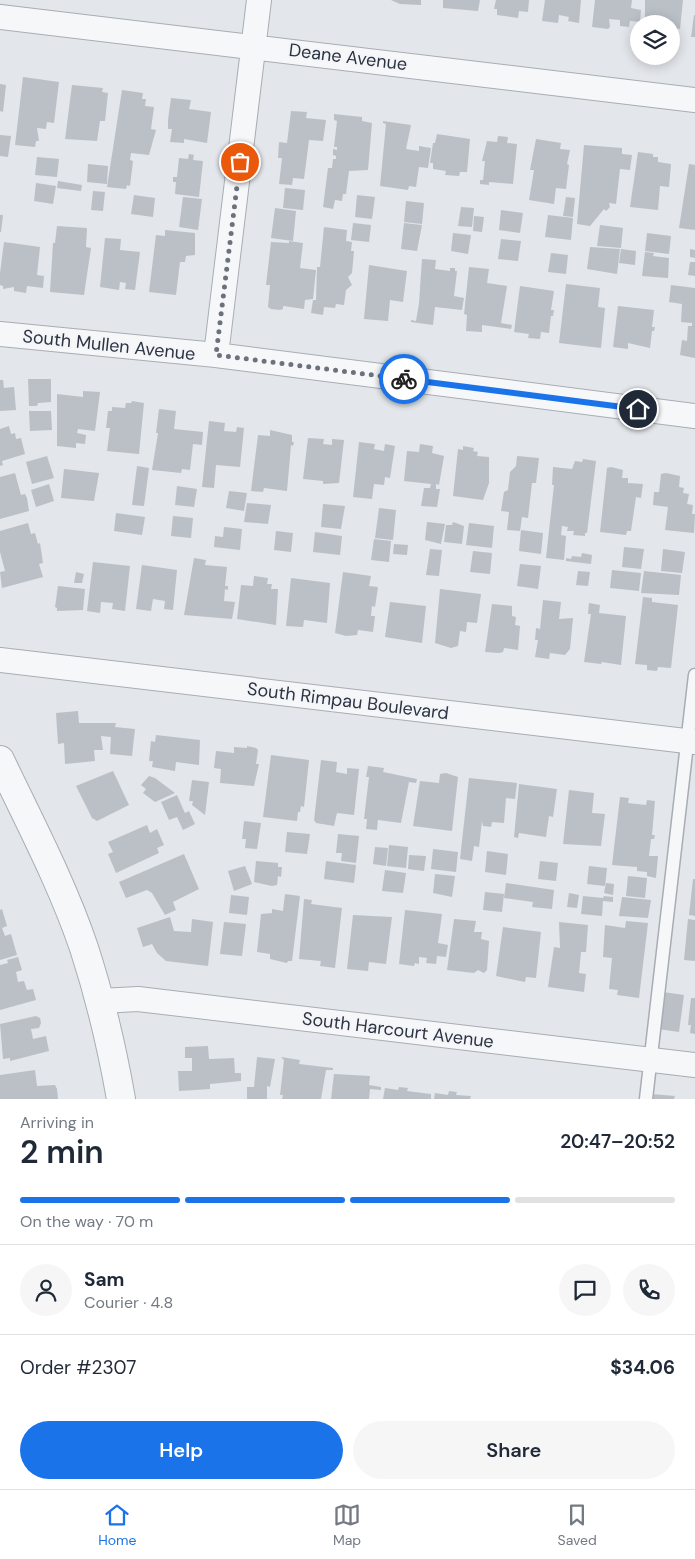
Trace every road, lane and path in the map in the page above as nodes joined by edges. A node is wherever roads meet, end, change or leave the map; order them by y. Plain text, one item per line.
1 (258, 0) edge
2 (0, 17) edge
3 (253, 46) junction
4 (695, 100) edge
5 (0, 334) edge
6 (216, 355) junction
7 (695, 416) edge
8 (0, 660) edge
9 (695, 675) edge
10 (691, 742) edge
11 (0, 760) edge
12 (100, 1001) junction
13 (650, 1060) junction
14 (695, 1065) edge
15 (121, 1099) edge
16 (646, 1099) edge

1 - 3 street
2 - 3 street, Deane Avenue
3 - 4 street, Deane Avenue
3 - 6 street
5 - 6 street, South Mullen Avenue
6 - 7 street, South Mullen Avenue
8 - 10 street, South Rimpau Boulevard
9 - 10 lane
10 - 13 lane
11 - 12 street
12 - 13 street, South Harcourt Avenue
12 - 15 street
13 - 14 street, South Harcourt Avenue
13 - 16 lane

